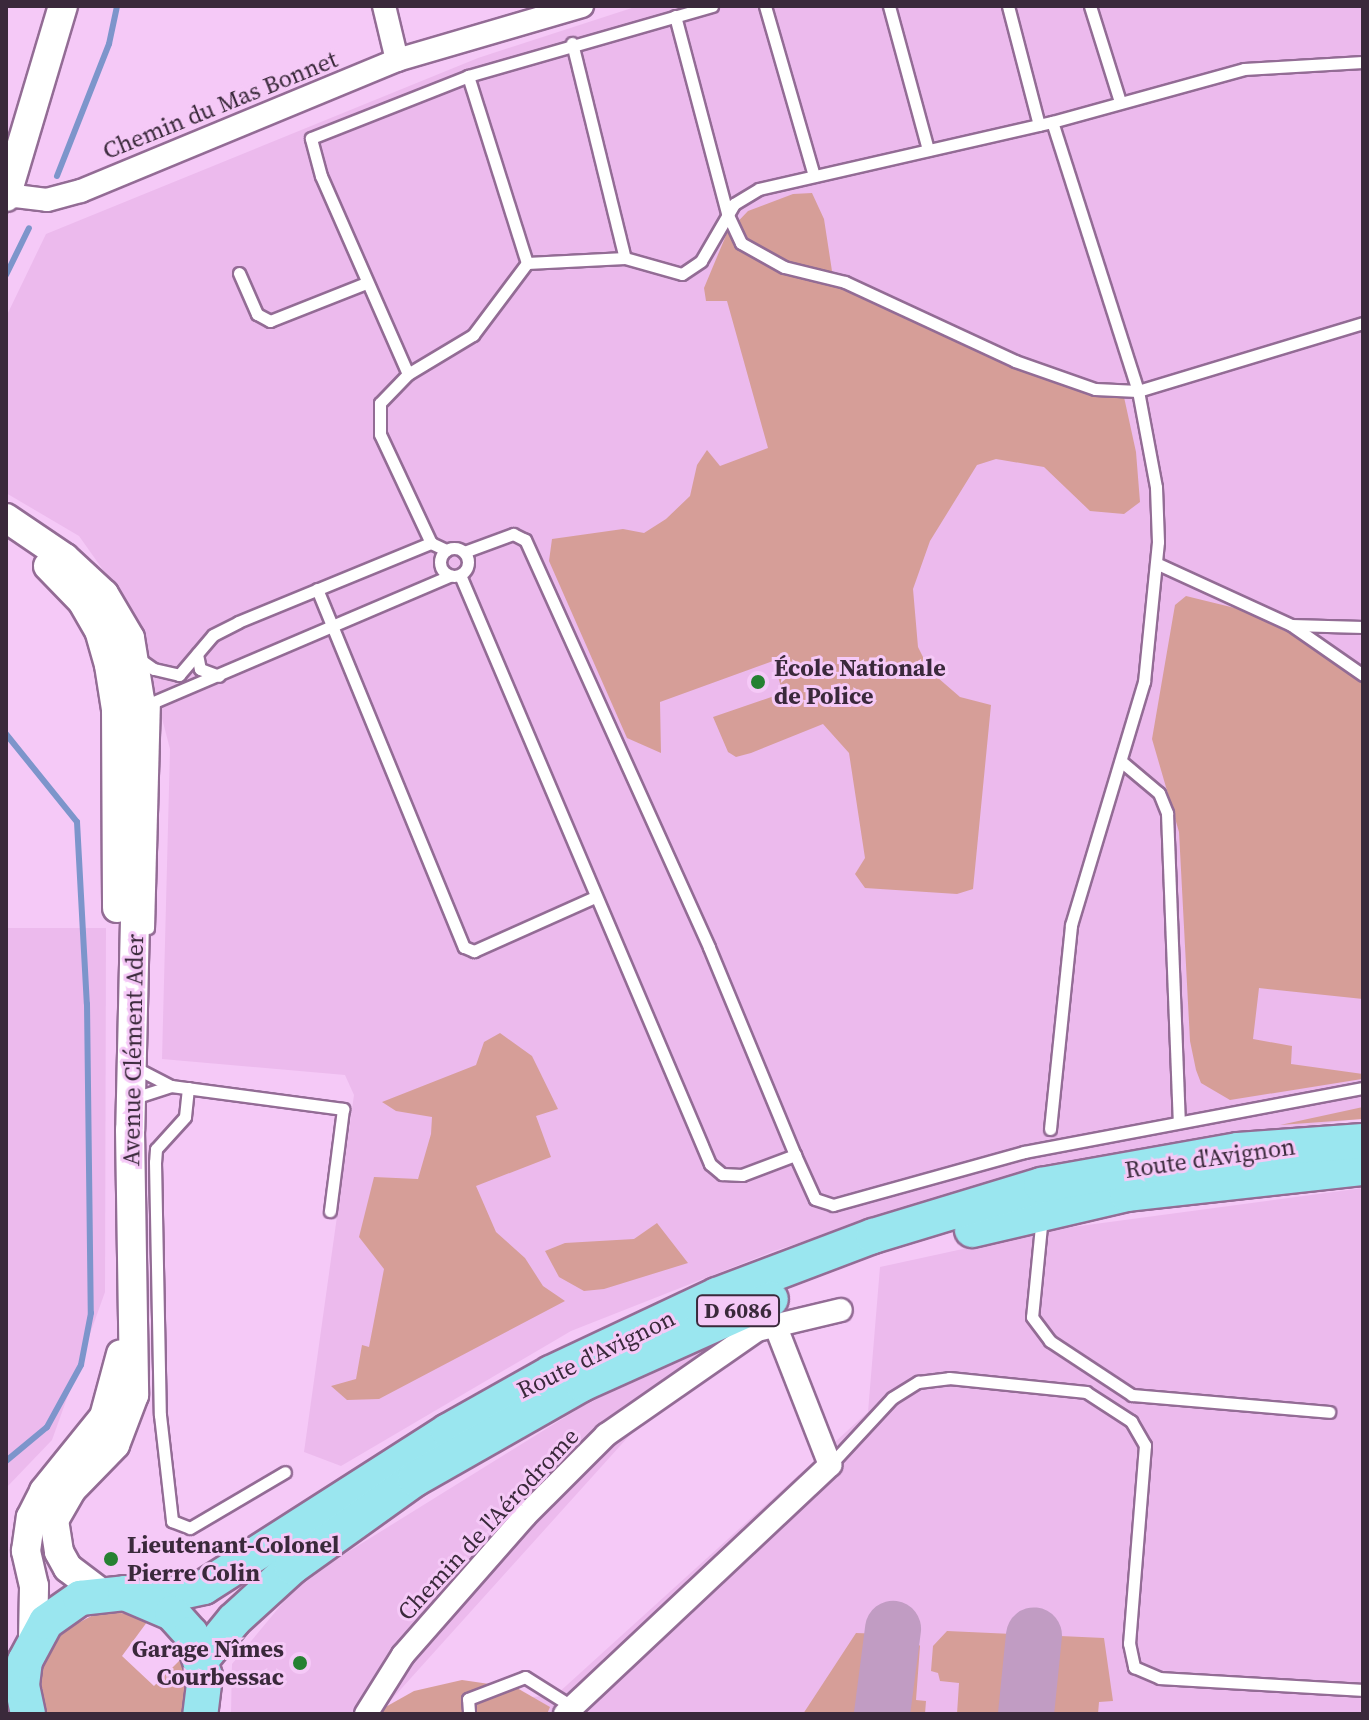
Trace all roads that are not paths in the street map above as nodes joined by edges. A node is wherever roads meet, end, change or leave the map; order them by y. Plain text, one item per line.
1 (63, 6) edge
2 (384, 6) edge
3 (581, 6) edge
4 (712, 6) edge
5 (765, 6) edge
6 (889, 6) edge
7 (1008, 6) edge
8 (1090, 6) edge
9 (675, 16) junction
10 (572, 43) junction
11 (397, 60) junction
12 (1363, 62) edge
13 (468, 76) junction
14 (1120, 102) junction
15 (1052, 122) junction
16 (1039, 125) junction
17 (928, 150) junction
18 (814, 176) junction
19 (6, 196) edge
20 (727, 213) junction
21 (625, 258) junction
22 (527, 263) junction
23 (239, 273) dead end
24 (366, 283) junction
25 (1363, 323) edge
26 (408, 374) junction
27 (1138, 391) junction
28 (6, 518) edge
29 (6, 534) edge
30 (431, 543) junction
31 (446, 550) junction
32 (464, 552) junction
33 (1158, 564) junction
34 (455, 576) junction
35 (317, 589) junction
36 (1291, 625) junction
37 (1363, 627) edge
38 (334, 628) junction
39 (99, 630) junction
40 (132, 653) junction
41 (197, 654) junction
42 (1363, 675) edge
43 (220, 676) junction
44 (147, 701) junction
45 (1122, 762) junction
46 (595, 897) junction
47 (132, 1066) junction
48 (171, 1086) junction
49 (188, 1088) junction
50 (1363, 1088) edge
51 (131, 1098) junction
52 (1179, 1121) junction
53 (1050, 1129) dead end
54 (1363, 1141) edge
55 (795, 1155) junction
56 (1363, 1168) edge
57 (330, 1211) dead end
58 (1041, 1226) dead end
59 (841, 1310) dead end
60 (775, 1325) junction
61 (1329, 1412) dead end
62 (830, 1465) junction
63 (285, 1472) dead end
64 (101, 1593) junction
65 (149, 1599) junction
66 (33, 1640) junction
67 (202, 1659) junction
68 (1363, 1690) edge
69 (568, 1710) edge
70 (25, 1712) edge
71 (469, 1712) dead end
72 (200, 1714) edge
73 (366, 1714) edge

1 - 19 street
2 - 11 street
3 - 11 street, Chemin du Mas Bonnet
4 - 9 lane
5 - 18 lane
6 - 17 lane
7 - 16 lane
8 - 14 lane
9 - 10 lane
9 - 20 lane
10 - 13 lane
10 - 21 lane
11 - 19 street, Chemin du Mas Bonnet
12 - 14 lane
13 - 22 lane
13 - 24 lane
14 - 15 lane
15 - 16 lane
15 - 27 lane
16 - 17 lane
17 - 18 lane
18 - 20 lane
20 - 21 lane
20 - 27 lane
21 - 22 lane
22 - 26 lane
23 - 24 lane
24 - 26 lane
25 - 27 lane
26 - 30 lane
27 - 33 lane
28 - 40 street, Avenue Clément Ader
29 - 39 street, Avenue Clément Ader
30 - 31 lane
30 - 35 lane
31 - 32 lane
31 - 34 lane
32 - 34 lane
32 - 55 lane
33 - 36 lane
33 - 45 lane
34 - 38 lane
34 - 46 lane
35 - 38 lane
35 - 41 lane
36 - 37 lane
36 - 42 lane
38 - 43 lane
38 - 46 lane
39 - 44 lane
39 - 66 street, Avenue Clément Ader
40 - 41 lane
40 - 44 street, Avenue Clément Ader
41 - 43 lane
43 - 44 lane
44 - 47 street, Avenue Clément Ader
45 - 52 lane
45 - 53 lane
46 - 55 lane
47 - 48 lane
47 - 51 street, Avenue Clément Ader
48 - 49 lane
48 - 51 lane
49 - 57 lane
49 - 63 lane
50 - 52 lane
51 - 64 street, Avenue Clément Ader
52 - 55 lane
54 - 65 main road, Route d'Avignon / D 6086
56 - 67 main road, Route d'Avignon / D 6086
58 - 61 lane
59 - 60 street, Chemin de l'Aérodrome
60 - 62 street
60 - 73 street, Chemin de l'Aérodrome
62 - 68 lane
62 - 69 street
64 - 65 main road
64 - 66 main road
65 - 67 main road
66 - 70 main road
67 - 72 main road
69 - 71 lane

